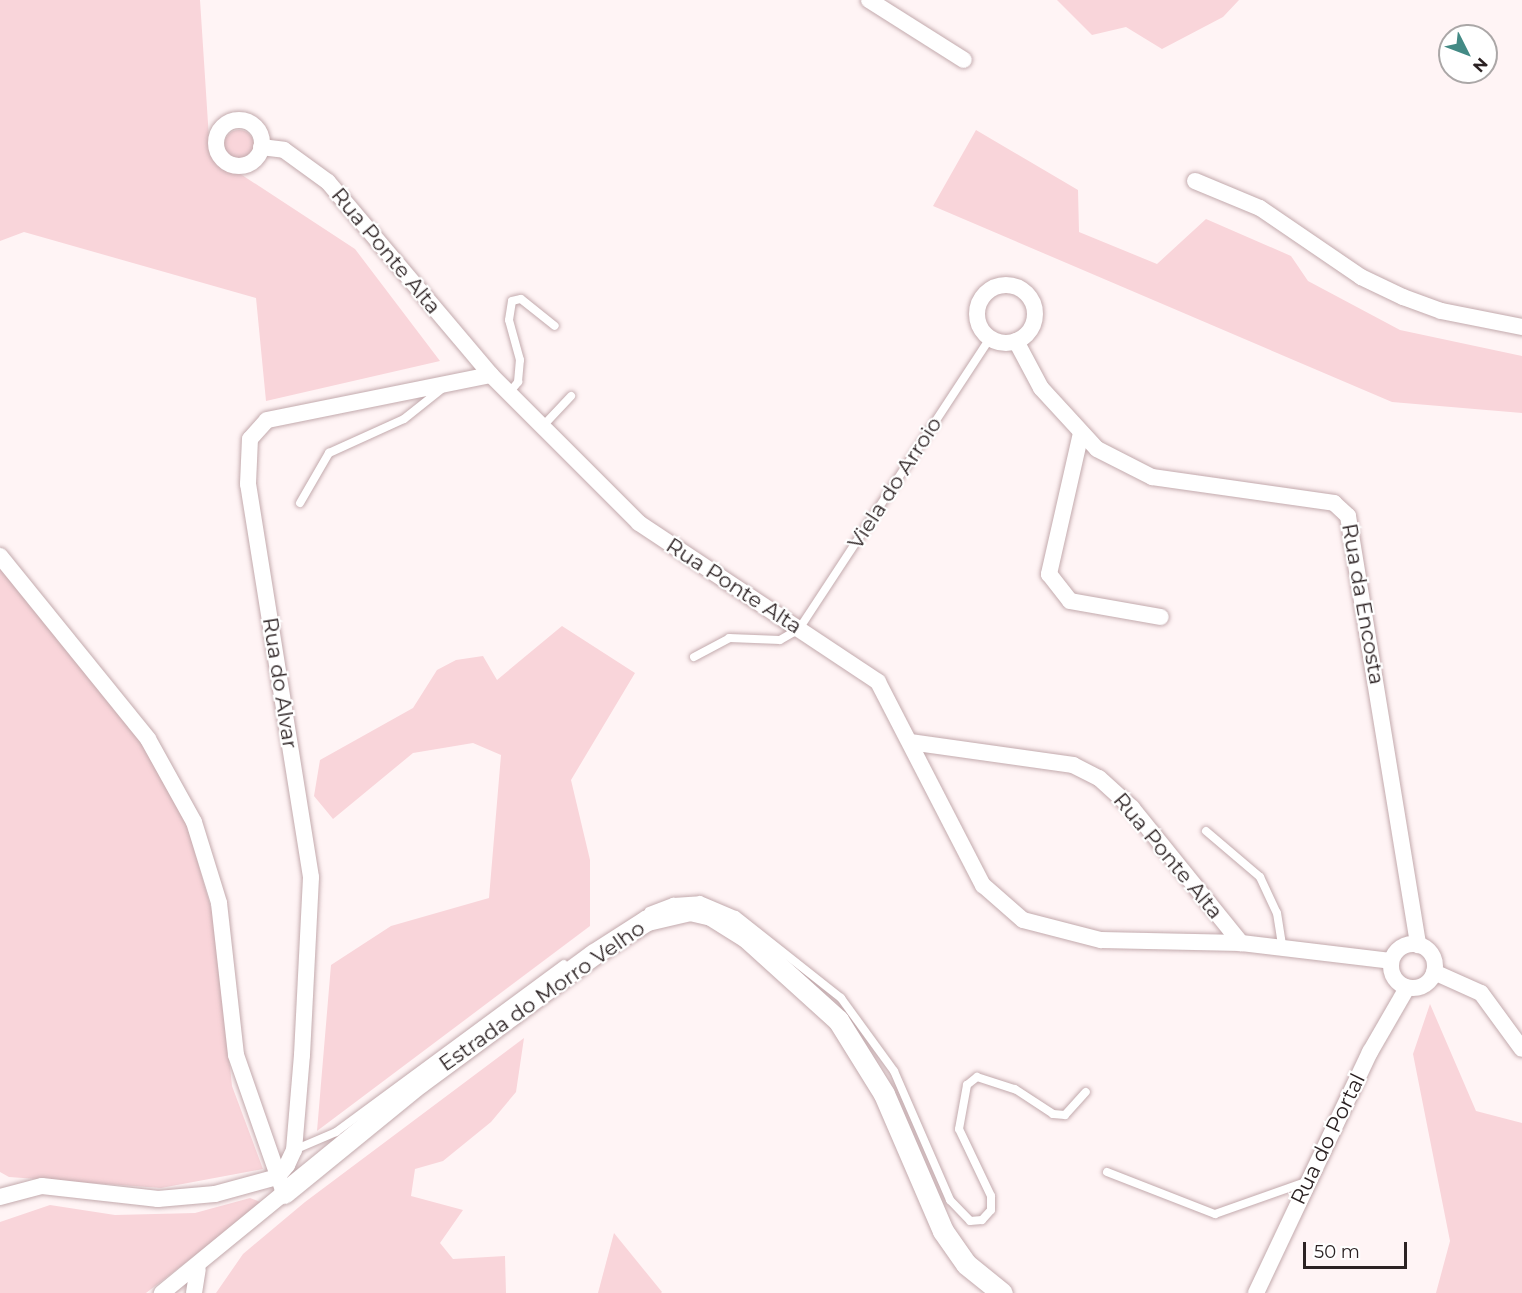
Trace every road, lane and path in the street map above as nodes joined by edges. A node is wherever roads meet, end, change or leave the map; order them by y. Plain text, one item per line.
1 (869, 0) edge
2 (964, 60) dead end
3 (261, 147) dead end
4 (1195, 181) dead end
5 (555, 326) dead end
6 (1522, 327) edge
7 (990, 338) junction
8 (1016, 341) junction
9 (491, 375) junction
10 (447, 384) junction
11 (508, 394) junction
12 (572, 396) dead end
13 (541, 428) junction
14 (1081, 433) junction
15 (300, 503) dead end
16 (0, 556) edge
17 (1161, 617) dead end
18 (799, 629) junction
19 (694, 657) dead end
20 (910, 742) junction
21 (1206, 831) dead end
22 (1241, 943) junction
23 (1418, 945) junction
24 (1282, 946) junction
25 (1391, 961) junction
26 (1434, 972) junction
27 (1407, 988) junction
28 (1522, 1049) edge
29 (1086, 1092) dead end
30 (294, 1150) junction
31 (1107, 1173) dead end
32 (1308, 1181) junction
33 (281, 1185) junction
34 (0, 1197) edge
35 (198, 1269) junction
36 (162, 1293) edge
37 (194, 1293) edge
38 (1000, 1293) edge
39 (1256, 1293) edge

1 - 2 street
3 - 9 street, Rua Ponte Alta
4 - 6 street
5 - 11 lane
7 - 8 street
7 - 8 street
7 - 18 lane, Viela do Arroio
8 - 14 street, Rua da Encosta
9 - 10 street, Rua do Alvar
9 - 11 street, Rua Ponte Alta
10 - 15 lane
10 - 30 street, Rua do Alvar
11 - 13 street, Rua Ponte Alta
12 - 13 lane
13 - 18 street, Rua Ponte Alta
14 - 17 street
14 - 23 street, Rua da Encosta
16 - 33 street
18 - 19 lane
18 - 20 street, Rua Ponte Alta
20 - 22 street, Rua Ponte Alta
20 - 22 street
21 - 24 lane
22 - 24 street
23 - 25 street
23 - 26 street
24 - 25 street
25 - 27 street
26 - 27 street
26 - 28 street
27 - 32 street, Rua do Portal
29 - 30 lane
30 - 33 street, Rua do Alvar
31 - 32 lane
32 - 39 street, Rua do Portal
33 - 34 street
33 - 35 street, Rua do Alvar
33 - 38 street, Estrada do Morro Velho
35 - 36 street, Rua do Alvar
35 - 37 street

